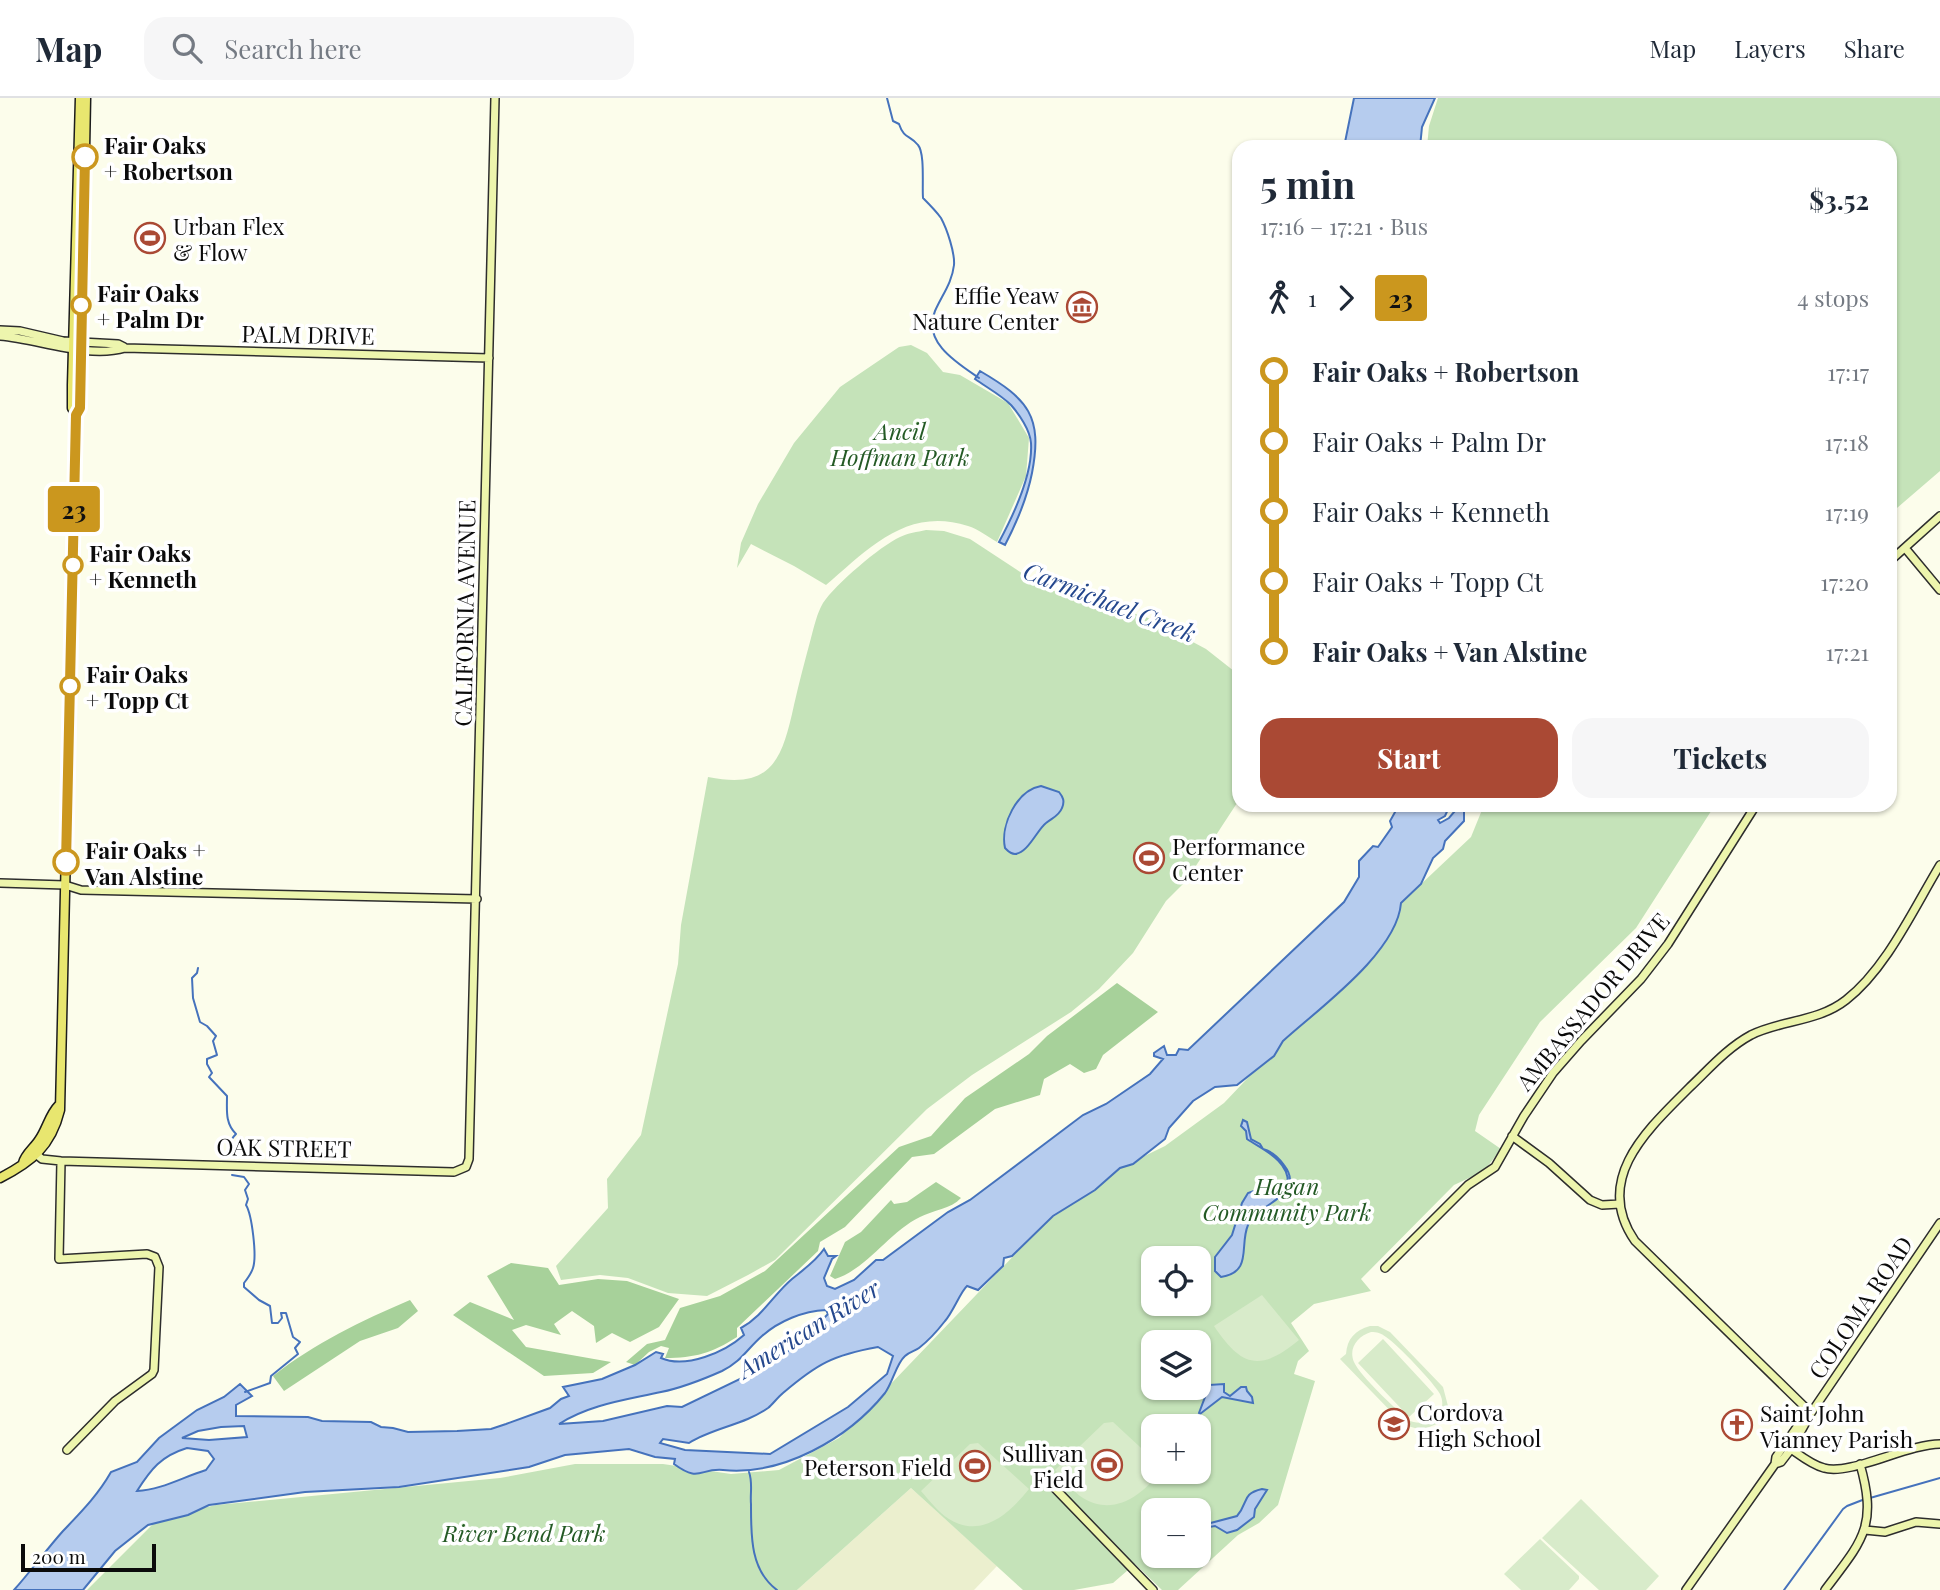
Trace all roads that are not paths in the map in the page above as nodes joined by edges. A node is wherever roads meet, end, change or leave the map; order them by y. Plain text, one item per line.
1 (80, 98) edge
2 (86, 98) edge
3 (495, 98) edge
4 (78, 204) junction
5 (83, 259) junction
6 (0, 330) edge
7 (0, 336) edge
8 (77, 345) junction
9 (489, 358) junction
10 (1940, 516) edge
11 (1905, 548) junction
12 (1897, 555) edge
13 (1940, 590) edge
14 (1752, 812) edge
15 (1940, 865) edge
16 (0, 883) edge
17 (65, 885) junction
18 (477, 899) junction
19 (59, 1105) junction
20 (471, 1130) joint
21 (42, 1136) junction
22 (1512, 1136) junction
23 (44, 1146) junction
24 (37, 1155) junction
25 (61, 1161) junction
26 (23, 1163) junction
27 (0, 1178) edge
28 (1620, 1204) junction
29 (1940, 1223) edge
30 (1385, 1268) dead end
31 (1811, 1413) junction
32 (1940, 1444) edge
33 (1791, 1449) junction
34 (68, 1450) dead end
35 (1776, 1460) junction
36 (1860, 1464) junction
37 (1042, 1475) dead end
38 (1940, 1524) edge
39 (1865, 1530) junction
40 (1153, 1590) edge
41 (1686, 1590) edge
42 (1825, 1590) edge

1 - 4 main road
2 - 5 main road
3 - 9 street, CALIFORNIA AVENUE
4 - 5 main road
4 - 8 main road
5 - 8 main road
6 - 8 street
7 - 8 street
8 - 9 street, PALM DRIVE
8 - 17 main road
9 - 18 street, CALIFORNIA AVENUE
10 - 11 street
11 - 12 street
11 - 13 street
14 - 22 street, AMBASSADOR DRIVE
15 - 28 street
16 - 17 street
17 - 18 street
17 - 19 main road
18 - 20 street, CALIFORNIA AVENUE
19 - 21 main road
19 - 23 main road
20 - 25 street, OAK STREET
21 - 24 main road
21 - 26 main road
22 - 28 street
22 - 30 street, AMBASSADOR DRIVE
23 - 24 main road
23 - 25 street
24 - 25 street, OAK STREET
24 - 26 main road
25 - 34 street
26 - 27 main road
28 - 31 street
29 - 31 street, COLOMA ROAD
31 - 33 street, COLOMA ROAD
31 - 35 street, COLOMA ROAD
32 - 36 street
33 - 35 street, COLOMA ROAD
33 - 36 street
35 - 41 street, COLOMA ROAD
36 - 39 street
37 - 40 street
38 - 39 street
39 - 42 street

